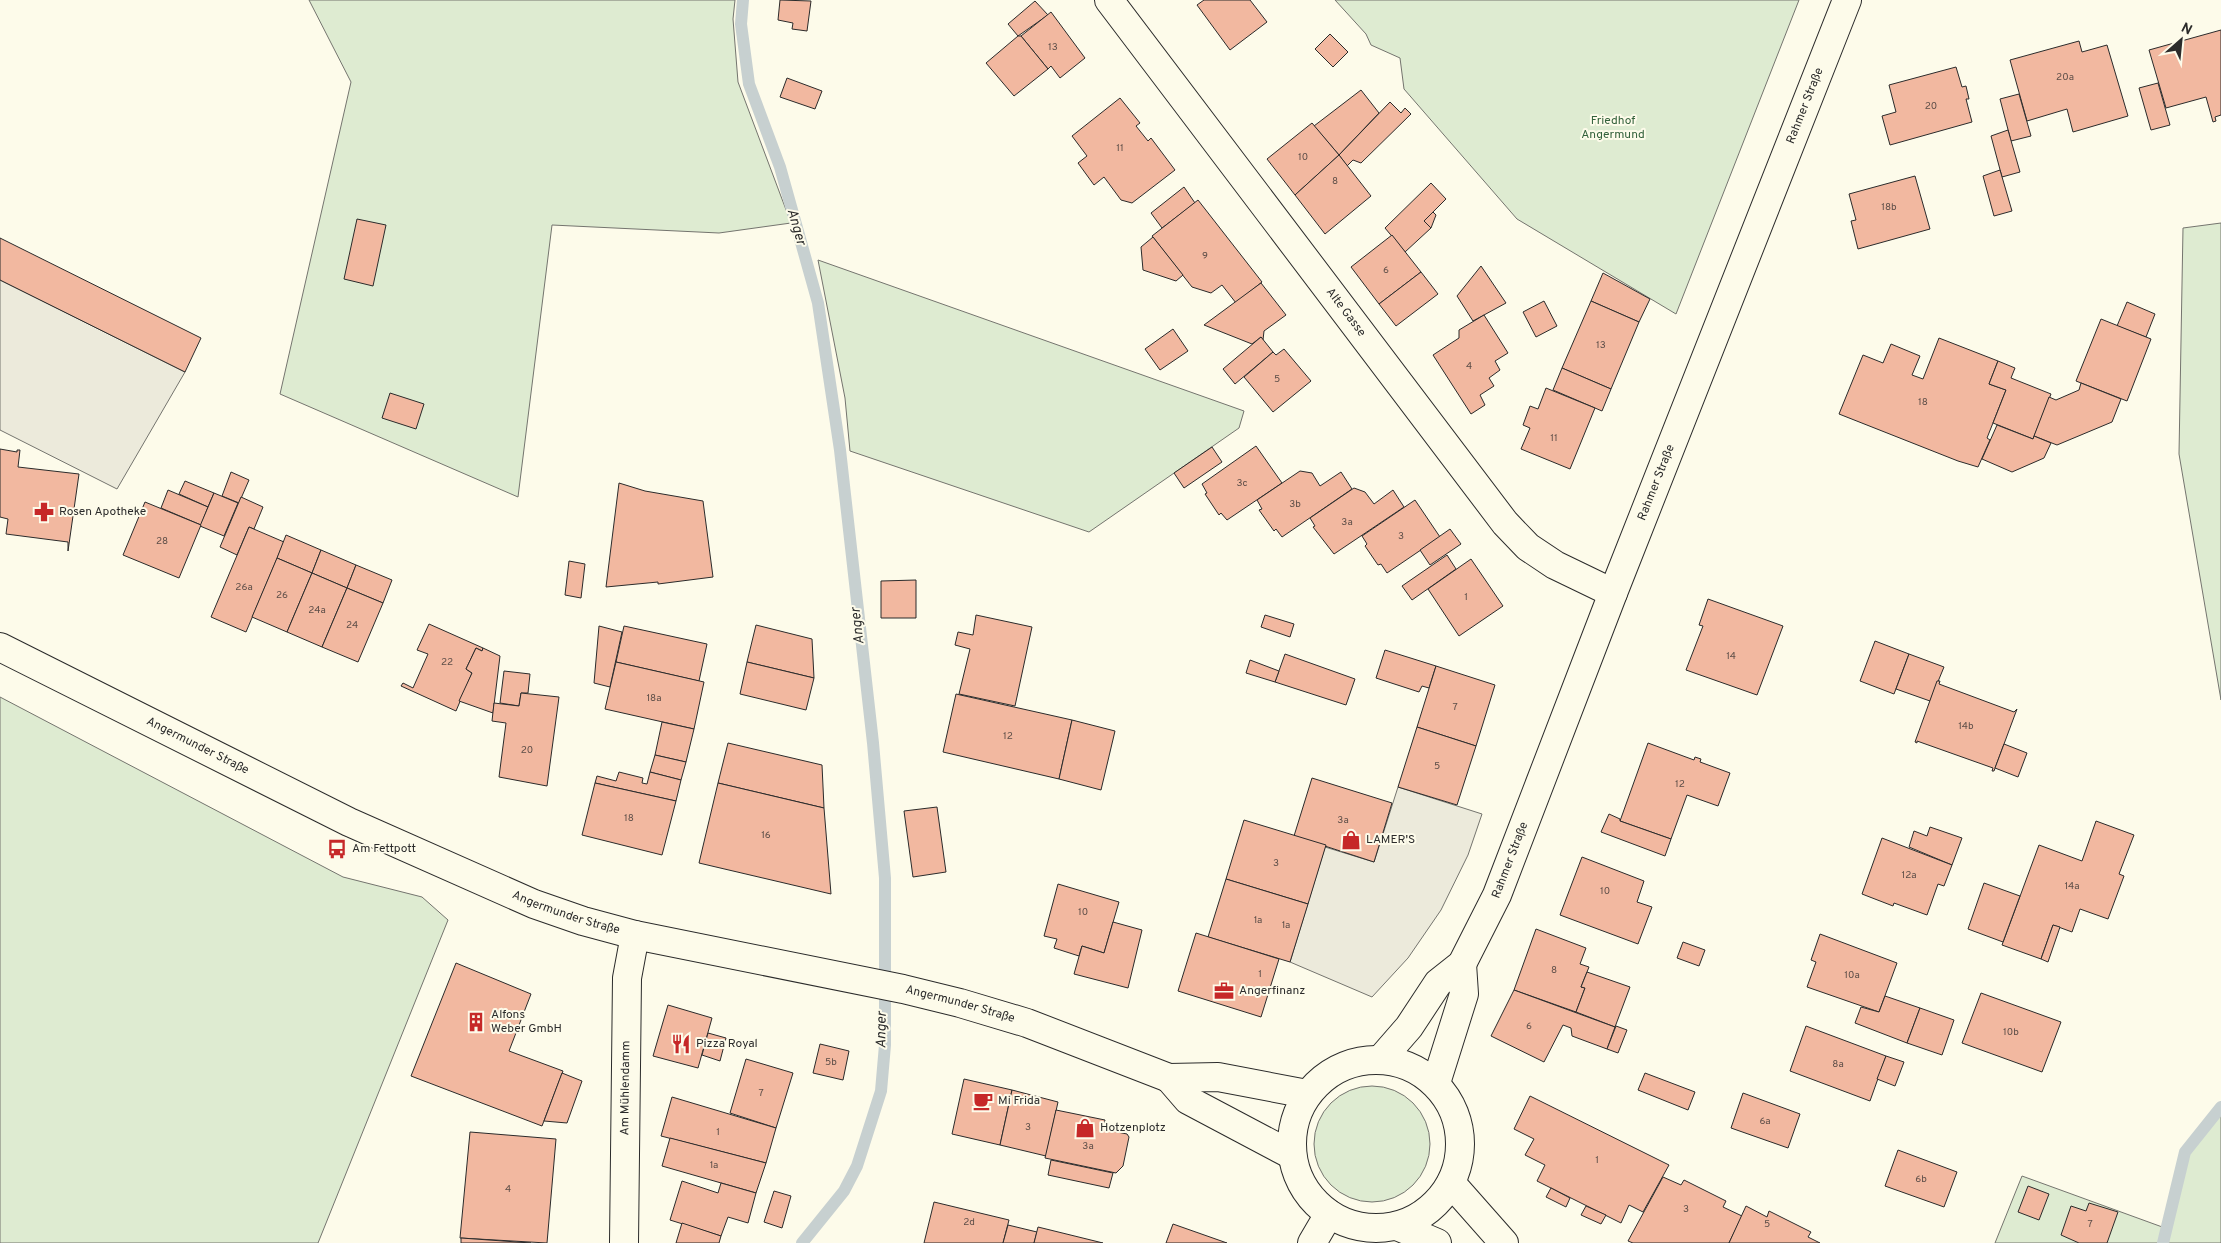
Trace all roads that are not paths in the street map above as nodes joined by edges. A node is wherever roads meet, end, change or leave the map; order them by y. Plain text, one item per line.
1 (1109, 0) edge
2 (1847, 0) edge
3 (1613, 593) junction
4 (0, 648) edge
5 (636, 935) junction
6 (1462, 964) junction
7 (1382, 1058) junction
8 (1170, 1078) junction
9 (1436, 1083) junction
10 (1307, 1094) junction
11 (1290, 1154) junction
12 (1451, 1183) junction
13 (1329, 1214) junction
14 (1397, 1226) junction
15 (624, 1243) edge
16 (1312, 1243) edge
17 (1437, 1243) edge
18 (1504, 1243) edge

1 - 3 main road, Alte Gasse
2 - 3 main road, Rahmer Straße
3 - 6 main road, Rahmer Straße
4 - 5 main road, Angermunder Straße
5 - 8 main road, Angermunder Straße
5 - 15 main road, Am Mühlendamm
6 - 7 main road, Rahmer Straße
6 - 9 main road
7 - 9 main road
7 - 10 main road
8 - 10 main road, Angermunder Straße
8 - 11 main road, Angermunder Straße
9 - 12 main road
10 - 11 main road
11 - 13 main road
12 - 14 main road
12 - 18 main road
13 - 14 main road
13 - 16 main road
14 - 17 main road

